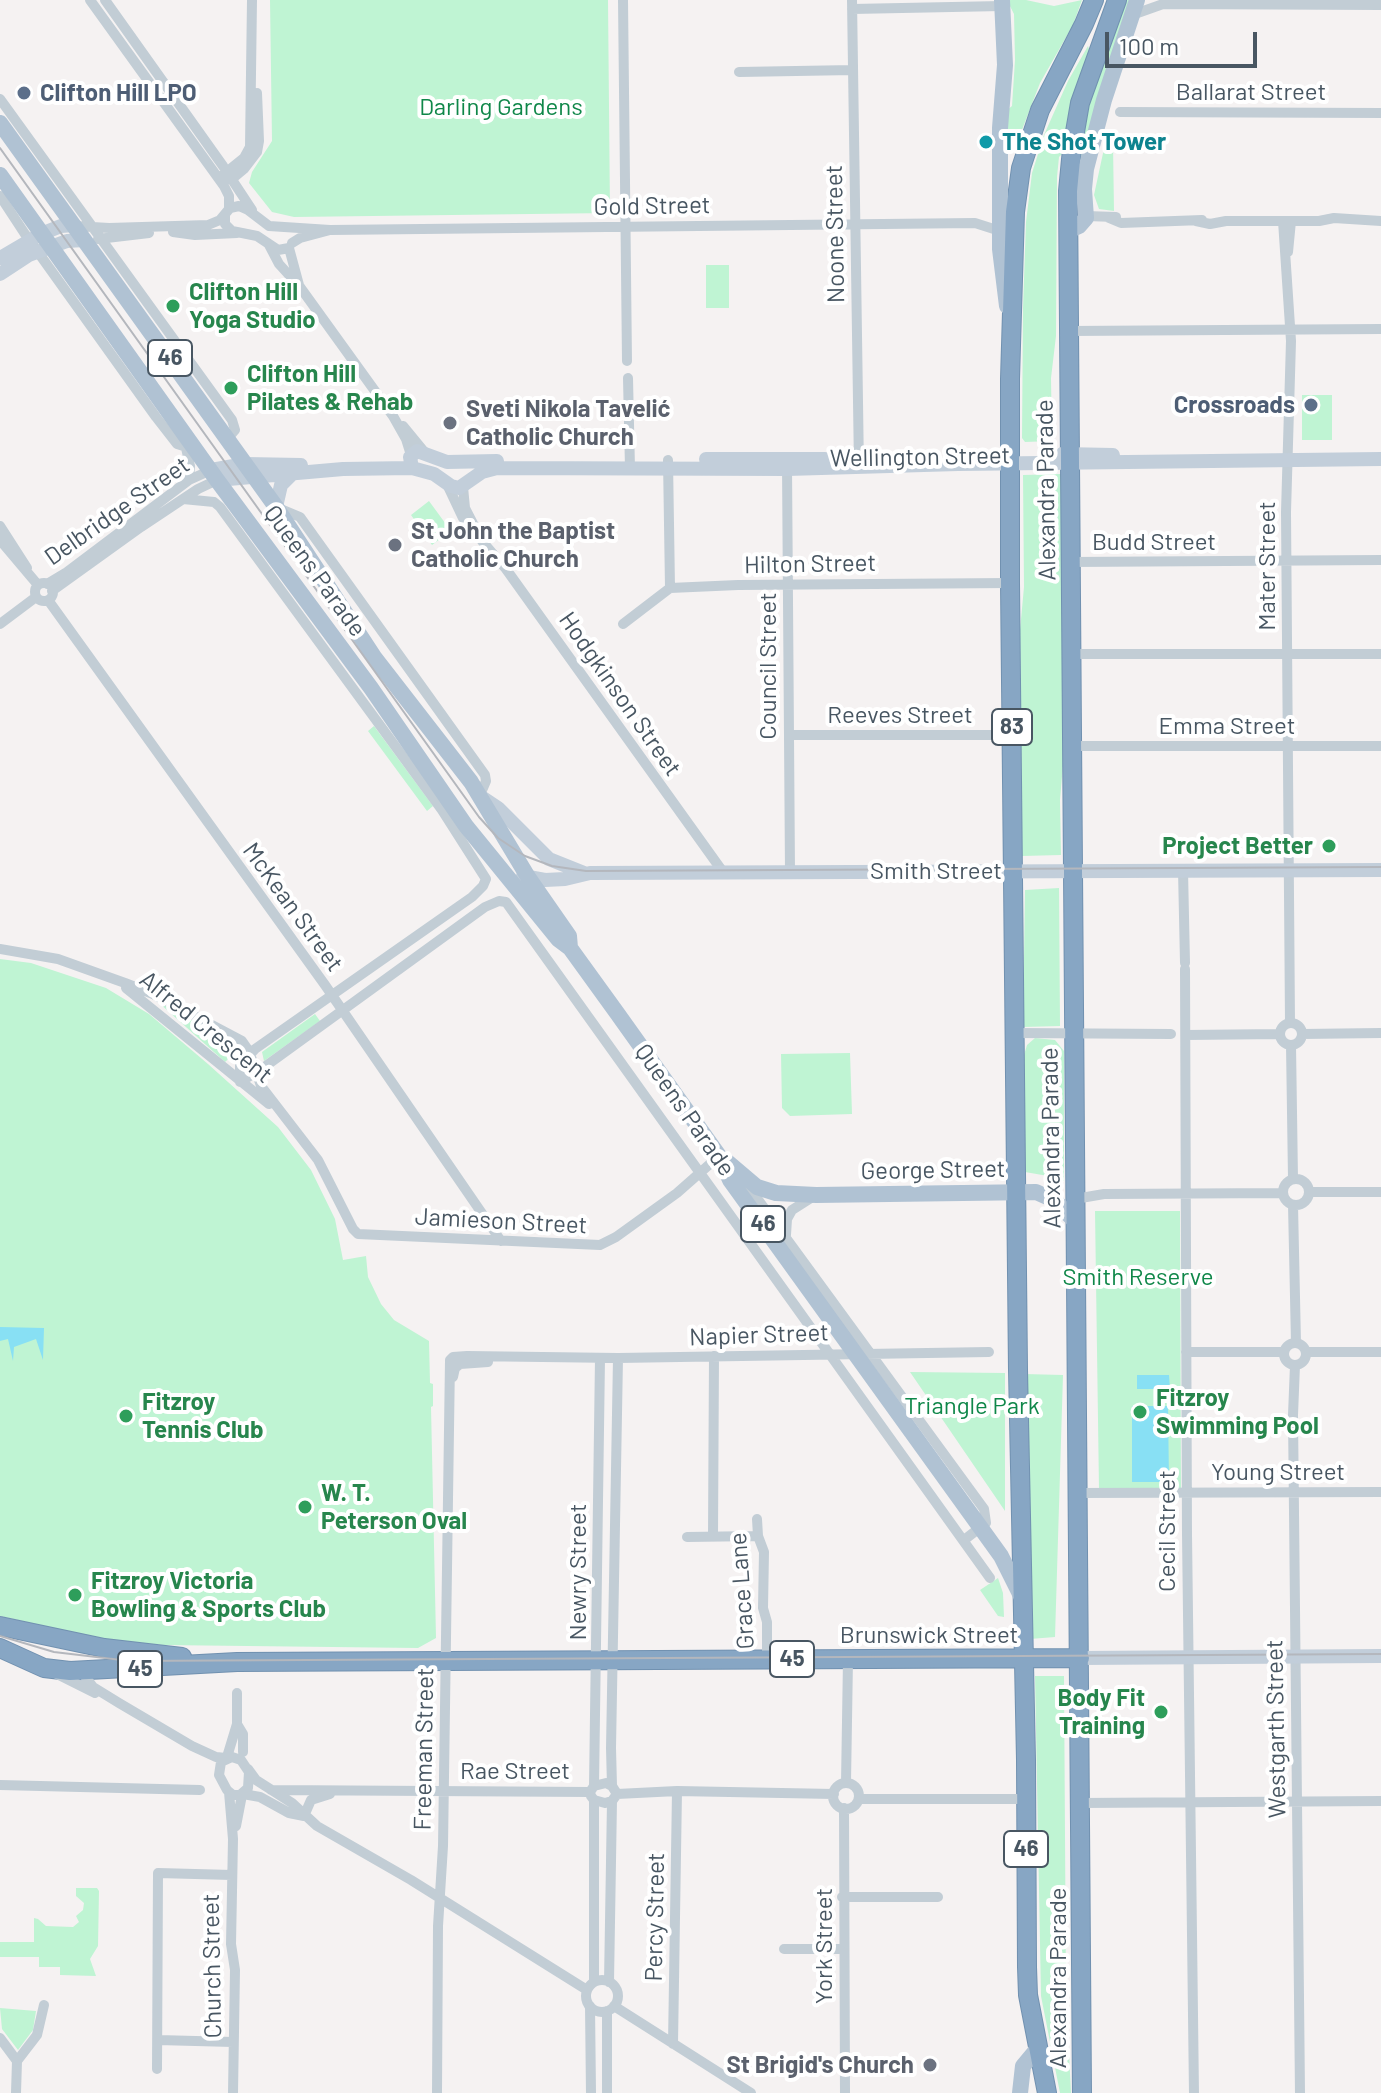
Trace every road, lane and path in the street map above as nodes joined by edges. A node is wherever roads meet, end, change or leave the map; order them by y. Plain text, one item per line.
1 (90, 0) edge
2 (105, 0) edge
3 (252, 0) edge
4 (623, 0) edge
5 (1094, 0) edge
6 (1117, 0) edge
7 (1159, 2) edge
8 (1002, 3) edge
9 (852, 4) edge
10 (1381, 5) edge
11 (1134, 8) edge
12 (853, 70) junction
13 (739, 72) dead end
14 (0, 99) edge
15 (1120, 112) dead end
16 (1381, 113) edge
17 (0, 123) edge
18 (40, 167) junction
19 (226, 177) junction
20 (2, 187) edge
21 (1001, 208) junction
22 (227, 212) junction
23 (255, 216) junction
24 (1086, 216) junction
25 (1287, 221) junction
26 (1381, 221) edge
27 (855, 223) junction
28 (975, 223) junction
29 (74, 225) junction
30 (625, 227) junction
31 (283, 229) junction
32 (330, 230) junction
33 (1068, 231) junction
34 (237, 233) junction
35 (92, 236) junction
36 (1007, 236) junction
37 (39, 243) junction
38 (268, 243) junction
39 (290, 246) junction
40 (0, 258) edge
41 (0, 274) edge
42 (300, 287) junction
43 (1290, 328) junction
44 (1381, 329) edge
45 (1068, 331) junction
46 (627, 361) dead end
47 (628, 378) dead end
48 (393, 416) junction
49 (191, 449) junction
50 (1381, 452) edge
51 (426, 454) junction
52 (1288, 457) junction
53 (1069, 458) junction
54 (1010, 459) junction
55 (1381, 459) edge
56 (411, 460) junction
57 (458, 462) junction
58 (859, 463) junction
59 (668, 464) junction
60 (787, 464) junction
61 (630, 465) junction
62 (250, 470) junction
63 (293, 473) junction
64 (214, 475) junction
65 (189, 480) junction
66 (445, 481) junction
67 (466, 484) junction
68 (183, 499) junction
69 (276, 507) junction
70 (0, 526) edge
71 (0, 540) edge
72 (482, 541) junction
73 (1286, 560) junction
74 (1381, 560) edge
75 (1071, 562) junction
76 (1010, 583) junction
77 (788, 584) junction
78 (43, 587) junction
79 (670, 588) junction
80 (0, 624) edge
81 (623, 624) dead end
82 (1072, 654) junction
83 (1381, 654) edge
84 (1287, 655) junction
85 (789, 735) junction
86 (1012, 735) junction
87 (1288, 745) junction
88 (1072, 746) junction
89 (1381, 746) edge
90 (480, 796) junction
91 (496, 862) junction
92 (1073, 870) junction
93 (1183, 870) junction
94 (1290, 870) junction
95 (1381, 870) edge
96 (1014, 871) junction
97 (723, 872) junction
98 (790, 872) junction
99 (590, 873) junction
100 (528, 877) junction
101 (477, 893) junction
102 (487, 905) junction
103 (414, 940) junction
104 (570, 948) junction
105 (0, 949) edge
106 (422, 953) junction
107 (107, 977) junction
108 (333, 997) junction
109 (342, 1009) junction
110 (1290, 1023) junction
111 (1014, 1033) junction
112 (1381, 1033) edge
113 (1074, 1034) junction
114 (1171, 1034) dead end
115 (1280, 1034) junction
116 (1302, 1034) junction
117 (1186, 1035) junction
118 (1291, 1045) junction
119 (250, 1054) junction
120 (256, 1073) junction
121 (240, 1082) junction
122 (278, 1111) junction
123 (719, 1156) junction
124 (731, 1172) junction
125 (703, 1177) junction
126 (1293, 1179) junction
127 (1017, 1192) junction
128 (1310, 1192) junction
129 (1381, 1192) edge
130 (1283, 1193) junction
131 (780, 1194) junction
132 (816, 1195) junction
133 (1186, 1195) junction
134 (1075, 1199) junction
135 (1293, 1205) junction
136 (769, 1214) junction
137 (1076, 1222) junction
138 (355, 1232) joint
139 (501, 1241) junction
140 (783, 1241) junction
141 (1296, 1343) junction
142 (989, 1352) dead end
143 (1186, 1352) junction
144 (1284, 1352) junction
145 (1306, 1352) junction
146 (1381, 1352) edge
147 (828, 1353) junction
148 (863, 1353) junction
149 (714, 1356) junction
150 (600, 1358) junction
151 (618, 1358) junction
152 (454, 1362) joint
153 (1295, 1365) junction
154 (905, 1412) junction
155 (882, 1428) junction
156 (1187, 1492) junction
157 (1293, 1492) junction
158 (1381, 1492) edge
159 (1079, 1493) junction
160 (757, 1519) dead end
161 (981, 1528) junction
162 (713, 1536) junction
163 (758, 1536) junction
164 (687, 1537) dead end
165 (964, 1540) junction
166 (990, 1578) dead end
167 (1023, 1601) junction
168 (0, 1626) edge
169 (0, 1648) edge
170 (1295, 1656) junction
171 (1381, 1656) edge
172 (1189, 1657) junction
173 (1025, 1658) junction
174 (1080, 1658) junction
175 (767, 1659) junction
176 (848, 1659) junction
177 (605, 1660) junction
178 (445, 1661) junction
179 (237, 1662) junction
180 (44, 1668) junction
181 (81, 1671) junction
182 (237, 1693) dead end
183 (119, 1703) junction
184 (237, 1724) junction
185 (192, 1746) junction
186 (243, 1752) dead end
187 (227, 1758) junction
188 (248, 1769) junction
189 (219, 1772) junction
190 (846, 1783) junction
191 (0, 1785) edge
192 (200, 1790) dead end
193 (271, 1790) junction
194 (344, 1790) junction
195 (443, 1791) junction
196 (677, 1791) junction
197 (229, 1792) junction
198 (593, 1793) junction
199 (614, 1794) junction
200 (834, 1794) junction
201 (242, 1795) junction
202 (859, 1799) junction
203 (1026, 1799) junction
204 (1381, 1801) edge
205 (1190, 1802) junction
206 (1296, 1802) junction
207 (1081, 1803) junction
208 (844, 1808) junction
209 (304, 1816) junction
210 (233, 1839) junction
211 (232, 1875) junction
212 (439, 1897) junction
213 (842, 1897) junction
214 (938, 1897) dead end
215 (784, 1949) dead end
216 (843, 1949) junction
217 (609, 1982) junction
218 (591, 1986) junction
219 (44, 2005) dead end
220 (590, 2006) junction
221 (610, 2009) junction
222 (0, 2038) edge
223 (158, 2040) junction
224 (233, 2042) junction
225 (673, 2044) junction
226 (1038, 2048) junction
227 (17, 2061) junction
228 (157, 2069) dead end
229 (843, 2090) edge
230 (16, 2093) edge
231 (233, 2093) edge
232 (437, 2093) edge
233 (591, 2093) edge
234 (607, 2093) edge
235 (751, 2093) edge
236 (1020, 2093) edge
237 (1047, 2093) edge
238 (1082, 2093) edge
239 (1194, 2093) edge
240 (1300, 2093) edge

1 - 19 street
2 - 19 street
3 - 19 street
4 - 30 street
5 - 36 highway
6 - 33 highway, Alexandra Parade
7 - 10 street
7 - 11 street
8 - 9 street
8 - 21 main road, Alexandra Parade
9 - 12 street, Noone Street
11 - 24 main road
12 - 13 street
12 - 27 street, Noone Street
14 - 18 street, Queens Parade
15 - 16 street, Ballarat Street
17 - 18 main road, Queens Parade / 46
18 - 29 main road, Queens Parade / 46
18 - 35 street, Queens Parade
19 - 22 street
19 - 23 street
20 - 37 main road, Queens Parade / 46
21 - 28 street, Gold Street
21 - 36 main road, Alexandra Parade
22 - 23 street
22 - 34 street
22 - 35 street
23 - 31 street
24 - 25 street
24 - 33 main road
25 - 26 street
25 - 43 street, Mater Street
27 - 28 street, Gold Street
27 - 30 street, Gold Street
27 - 58 street, Noone Street
28 - 36 street, Gold Street
29 - 35 main road, Queens Parade / 46
29 - 37 street
30 - 32 street, Gold Street
30 - 46 street
31 - 32 street, Gold Street
31 - 39 street
32 - 39 street, Gold Street
33 - 45 highway, Alexandra Parade
34 - 35 street
34 - 38 street
35 - 37 street
35 - 62 main road, Queens Parade / 46
36 - 54 highway, Alexandra Parade / 83
37 - 40 street
37 - 41 street
37 - 49 main road, Queens Parade / 46
38 - 39 street
38 - 42 street
39 - 42 street
42 - 48 street
43 - 44 street
43 - 45 street
43 - 52 street, Mater Street
45 - 53 highway, Alexandra Parade
47 - 61 street
48 - 51 street
48 - 56 street
49 - 64 main road, Queens Parade / 46
49 - 65 street
50 - 52 street, Wellington Street
51 - 56 street, Wellington Street
51 - 57 street, Wellington Street
52 - 53 street, Wellington Street
52 - 55 street, Wellington Street
52 - 73 street, Mater Street
53 - 54 street, Wellington Street
53 - 75 highway, Alexandra Parade
54 - 58 street, Wellington Street
54 - 76 highway, Alexandra Parade / 83
56 - 62 street
56 - 63 street
56 - 66 street
57 - 61 street, Wellington Street
57 - 67 street
58 - 60 street, Wellington Street
59 - 60 street, Wellington Street
59 - 61 street, Wellington Street
59 - 79 street
60 - 77 street, Council Street
61 - 67 street, Wellington Street
62 - 63 street
62 - 64 street
62 - 69 main road, Queens Parade / 46
63 - 69 street
64 - 65 street, Delbridge Street
64 - 68 street, Delbridge Street
64 - 91 main road, Queens Parade / 46
65 - 78 street, Delbridge Street
66 - 67 street
66 - 72 street, Hodgkinson Street
67 - 72 street, Hodgkinson Street
68 - 78 street, Delbridge Street
68 - 101 street, Queens Parade
69 - 90 main road, Queens Parade / 46
70 - 78 street, McKean Street
71 - 78 street, McKean Street
72 - 97 street, Hodgkinson Street
73 - 74 street, Budd Street
73 - 75 street, Budd Street
73 - 84 street, Mater Street
75 - 82 highway, Alexandra Parade
76 - 77 street, Hilton Street
76 - 86 highway, Alexandra Parade / 83
77 - 79 street, Hilton Street
77 - 85 street, Council Street
78 - 80 street, Delbridge Street
78 - 108 street, McKean Street
79 - 81 street
82 - 84 street
82 - 88 highway, Alexandra Parade
83 - 84 street
84 - 87 street, Mater Street
85 - 86 street, Reeves Street
85 - 98 street, Council Street
86 - 96 highway, Alexandra Parade / 83
87 - 88 street, Emma Street
87 - 89 street, Emma Street
87 - 94 street, Mater Street
88 - 92 highway, Alexandra Parade
90 - 99 street
90 - 100 main road, Queens Parade / 46
91 - 100 street, Smith Street
91 - 104 main road, Queens Parade / 46
92 - 93 street, Smith Street
92 - 96 street, Smith Street
92 - 113 highway, Alexandra Parade
93 - 94 street, Smith Street
93 - 117 street, Cecil Street
94 - 95 street, Smith Street
94 - 110 street
96 - 98 street, Smith Street
96 - 111 highway, Alexandra Parade / 83
97 - 98 street, Smith Street
97 - 99 street, Smith Street
99 - 100 street, Smith Street
100 - 104 main road, Queens Parade / 46
101 - 102 street
101 - 103 street
102 - 106 street
102 - 125 street, Queens Parade
103 - 106 street
103 - 108 street
104 - 123 main road, Queens Parade / 46
105 - 107 street, Alfred Crescent
106 - 109 street
107 - 119 street, Alfred Crescent
107 - 121 street, Alfred Crescent
108 - 109 street, McKean Street
108 - 119 street
109 - 120 street
109 - 139 street, McKean Street
110 - 115 street
110 - 116 street
111 - 113 street
111 - 127 highway, Alexandra Parade / 83
112 - 116 street
113 - 114 street
113 - 134 highway, Alexandra Parade
115 - 117 street
115 - 118 street
116 - 118 street
117 - 133 street, Cecil Street
118 - 126 street
119 - 120 street, Alfred Crescent
119 - 121 street
120 - 121 street
120 - 122 street, Alfred Crescent
121 - 122 street, Alfred Crescent
122 - 138 street, Alfred Crescent
123 - 124 main road, Queens Parade / 46
123 - 125 street, Jamieson Street
124 - 125 street, Jamieson Street
124 - 131 main road, Queens Parade / 46
124 - 136 street, Queens Parade
124 - 140 main road, Queens Parade / 46
125 - 139 street, Jamieson Street
125 - 147 street, Queens Parade
126 - 128 street
126 - 130 street
127 - 132 main road, George Street / 46
127 - 137 main road, George Street / 46
127 - 167 highway, Alexandra Parade / 83
128 - 129 street
128 - 135 street
130 - 133 street
130 - 135 street
131 - 132 main road, George Street / 46
131 - 136 main road
132 - 140 street
133 - 134 street
133 - 143 street, Cecil Street
134 - 137 highway, Alexandra Parade
135 - 141 street
136 - 140 main road
137 - 159 highway, Alexandra Parade / 46
138 - 139 street, Jamieson Street
140 - 148 main road, Queens Parade / 46
141 - 144 street
141 - 145 street
142 - 148 street, Napier Street
143 - 144 street
143 - 156 street, Cecil Street
144 - 153 street
145 - 146 street
145 - 153 street
147 - 148 street, Napier Street
147 - 149 street, Napier Street
147 - 155 street, Queens Parade
148 - 154 main road, Queens Parade / 46
149 - 151 street, Napier Street
149 - 162 street
150 - 151 street, Napier Street
150 - 152 street, Napier Street
150 - 177 street, Newry Street
151 - 177 street, Newry Street
152 - 178 street, Freeman Street
153 - 157 street, Westgarth Street
154 - 155 street
154 - 161 main road, Queens Parade / 46
155 - 165 street, Queens Parade
156 - 157 street, Young Street
156 - 159 street, Young Street
156 - 172 street, Cecil Street
157 - 158 street, Young Street
157 - 170 street, Westgarth Street
159 - 174 highway, Alexandra Parade / 46
160 - 163 street, Grace Lane
161 - 165 street
161 - 167 main road, Queens Parade / 46
162 - 163 street
162 - 164 street
163 - 175 street, Grace Lane
165 - 166 street, Queens Parade
167 - 173 highway, Alexandra Parade / 46
168 - 179 highway, Brunswick Street / 45
169 - 180 highway, 45
170 - 171 street, Brunswick Street / 45
170 - 172 street, Brunswick Street / 45
170 - 206 street, Westgarth Street
172 - 174 street, Brunswick Street / 45
172 - 205 street, Cecil Street
173 - 174 highway, Brunswick Street / 45
173 - 176 highway, Brunswick Street / 45
173 - 203 highway, Alexandra Parade / 46
174 - 207 highway, Alexandra Parade / 46
175 - 176 highway, Brunswick Street / 45
175 - 177 highway, Brunswick Street / 45
176 - 190 street
177 - 178 highway, Brunswick Street / 45
177 - 198 street, Newry Street
177 - 199 street, Newry Street
178 - 179 highway, Brunswick Street / 45
178 - 195 street, Freeman Street
179 - 181 highway, Brunswick Street / 45
180 - 181 highway, Brunswick Street / 45
180 - 183 street
181 - 183 street
182 - 184 street
183 - 185 street
184 - 186 street
184 - 187 street
185 - 187 street
185 - 189 street
187 - 188 street
187 - 189 street
188 - 193 street
188 - 201 street
189 - 197 street
190 - 200 street
190 - 202 street
191 - 192 street
193 - 194 street, Rae Street
193 - 209 street
194 - 195 street, Rae Street
194 - 209 street, Rae Street
195 - 198 street, Rae Street
195 - 212 street, Freeman Street
196 - 199 street
196 - 200 street
196 - 225 street, Percy Street
197 - 201 street
197 - 210 street, Church Street
198 - 199 street
198 - 199 street
198 - 218 street, Newry Street
199 - 217 street, Newry Street
200 - 208 street
201 - 209 street
201 - 210 street, Church Street
202 - 203 street
202 - 208 street
203 - 226 highway, Alexandra Parade / 46
204 - 206 street
205 - 206 street
205 - 207 street
205 - 239 street, Cecil Street
206 - 240 street, Westgarth Street
207 - 238 highway, Alexandra Parade / 46
208 - 213 street, York Street
209 - 212 street
210 - 211 street, Church Street
211 - 223 street
211 - 224 street, Church Street
212 - 218 street
212 - 232 street, Freeman Street
213 - 214 street
213 - 216 street, York Street
215 - 216 street
216 - 229 street, York Street
217 - 218 street
217 - 221 street
218 - 220 street
219 - 227 street
220 - 221 street
220 - 233 street
221 - 225 street
221 - 234 street
222 - 227 street
223 - 224 street
223 - 228 street
224 - 231 street, Church Street
225 - 235 street
226 - 236 main road
226 - 237 highway, Alexandra Parade / 46
227 - 230 street

